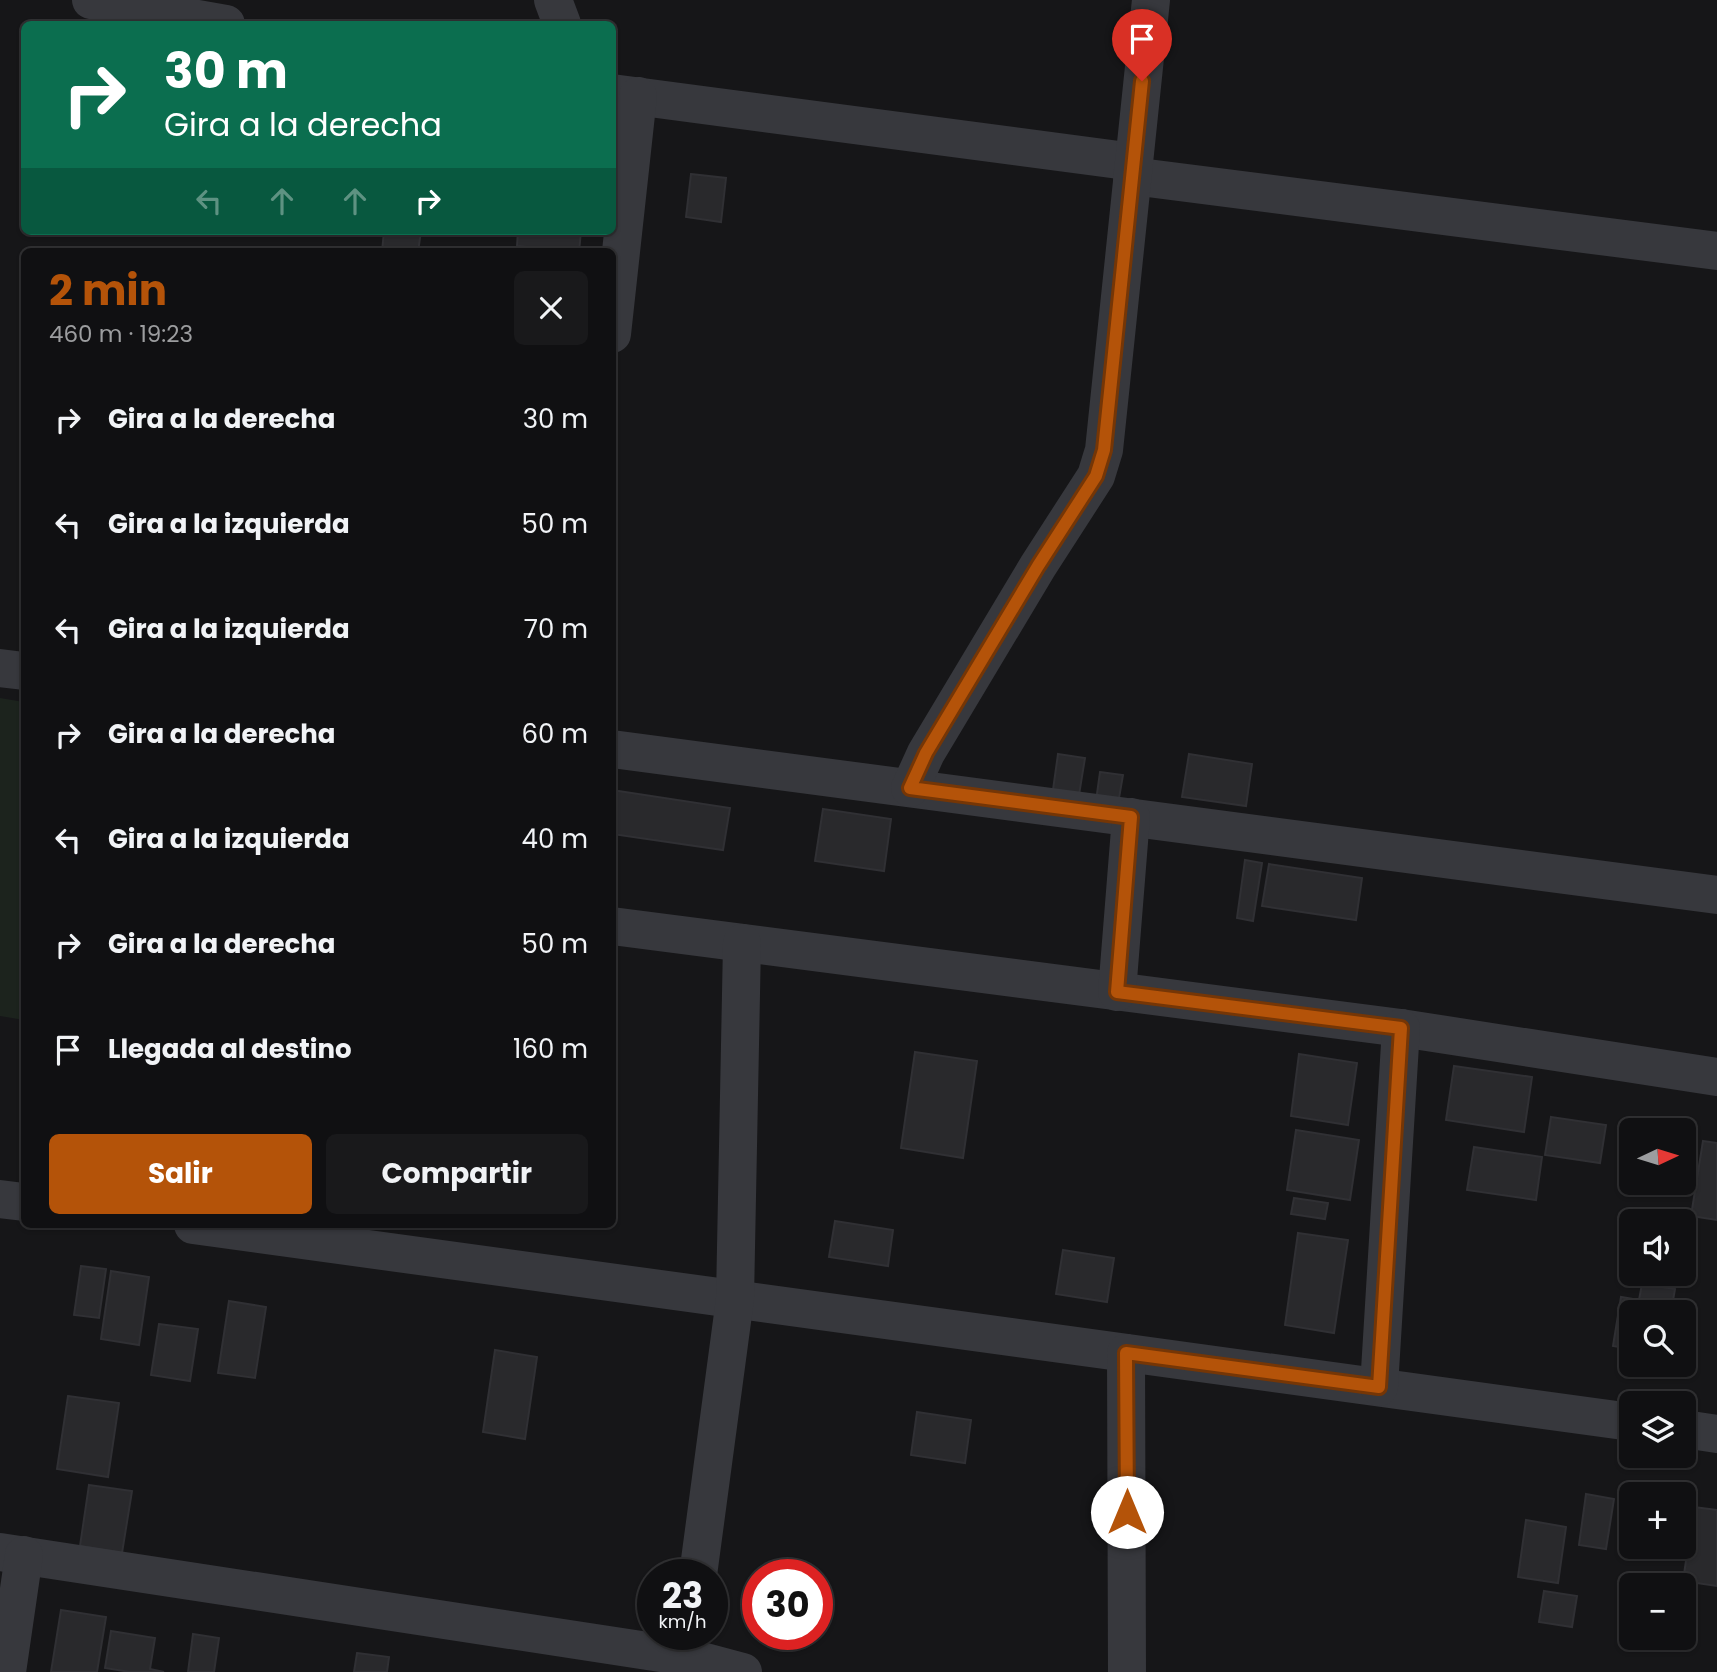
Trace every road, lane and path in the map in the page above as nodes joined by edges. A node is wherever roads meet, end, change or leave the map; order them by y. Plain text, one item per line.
1 (91, 0) edge
2 (553, 0) edge
3 (1151, 0) edge
4 (209, 21) edge
5 (561, 21) edge
6 (625, 95) edge
7 (1133, 169) junction
8 (1717, 251) edge
9 (616, 260) edge
10 (0, 668) edge
11 (21, 671) edge
12 (616, 750) edge
13 (910, 788) junction
14 (1131, 817) junction
15 (1717, 895) edge
16 (616, 927) edge
17 (742, 943) junction
18 (1117, 992) junction
19 (1401, 1028) junction
20 (1715, 1066) edge
21 (0, 1199) edge
22 (21, 1202) edge
23 (215, 1228) edge
24 (735, 1299) junction
25 (1126, 1353) junction
26 (1379, 1387) junction
27 (1619, 1420) edge
28 (1696, 1431) edge
29 (1717, 1434) edge
30 (12, 1554) edge
31 (700, 1559) edge
32 (688, 1655) edge
33 (7, 1672) edge
34 (743, 1672) edge
35 (1127, 1672) edge

1 - 4 street
2 - 5 street
3 - 7 street
6 - 7 street
6 - 9 street
7 - 8 street
7 - 13 street
10 - 11 street
12 - 13 street
13 - 14 street
14 - 15 street
14 - 18 street
16 - 17 street
17 - 18 street
17 - 24 street
18 - 19 street
19 - 20 street
19 - 26 street
21 - 22 street
23 - 24 street
24 - 25 street
24 - 31 street
25 - 26 street
25 - 35 street
26 - 27 street
28 - 29 street
30 - 32 street
30 - 33 street
32 - 34 street

